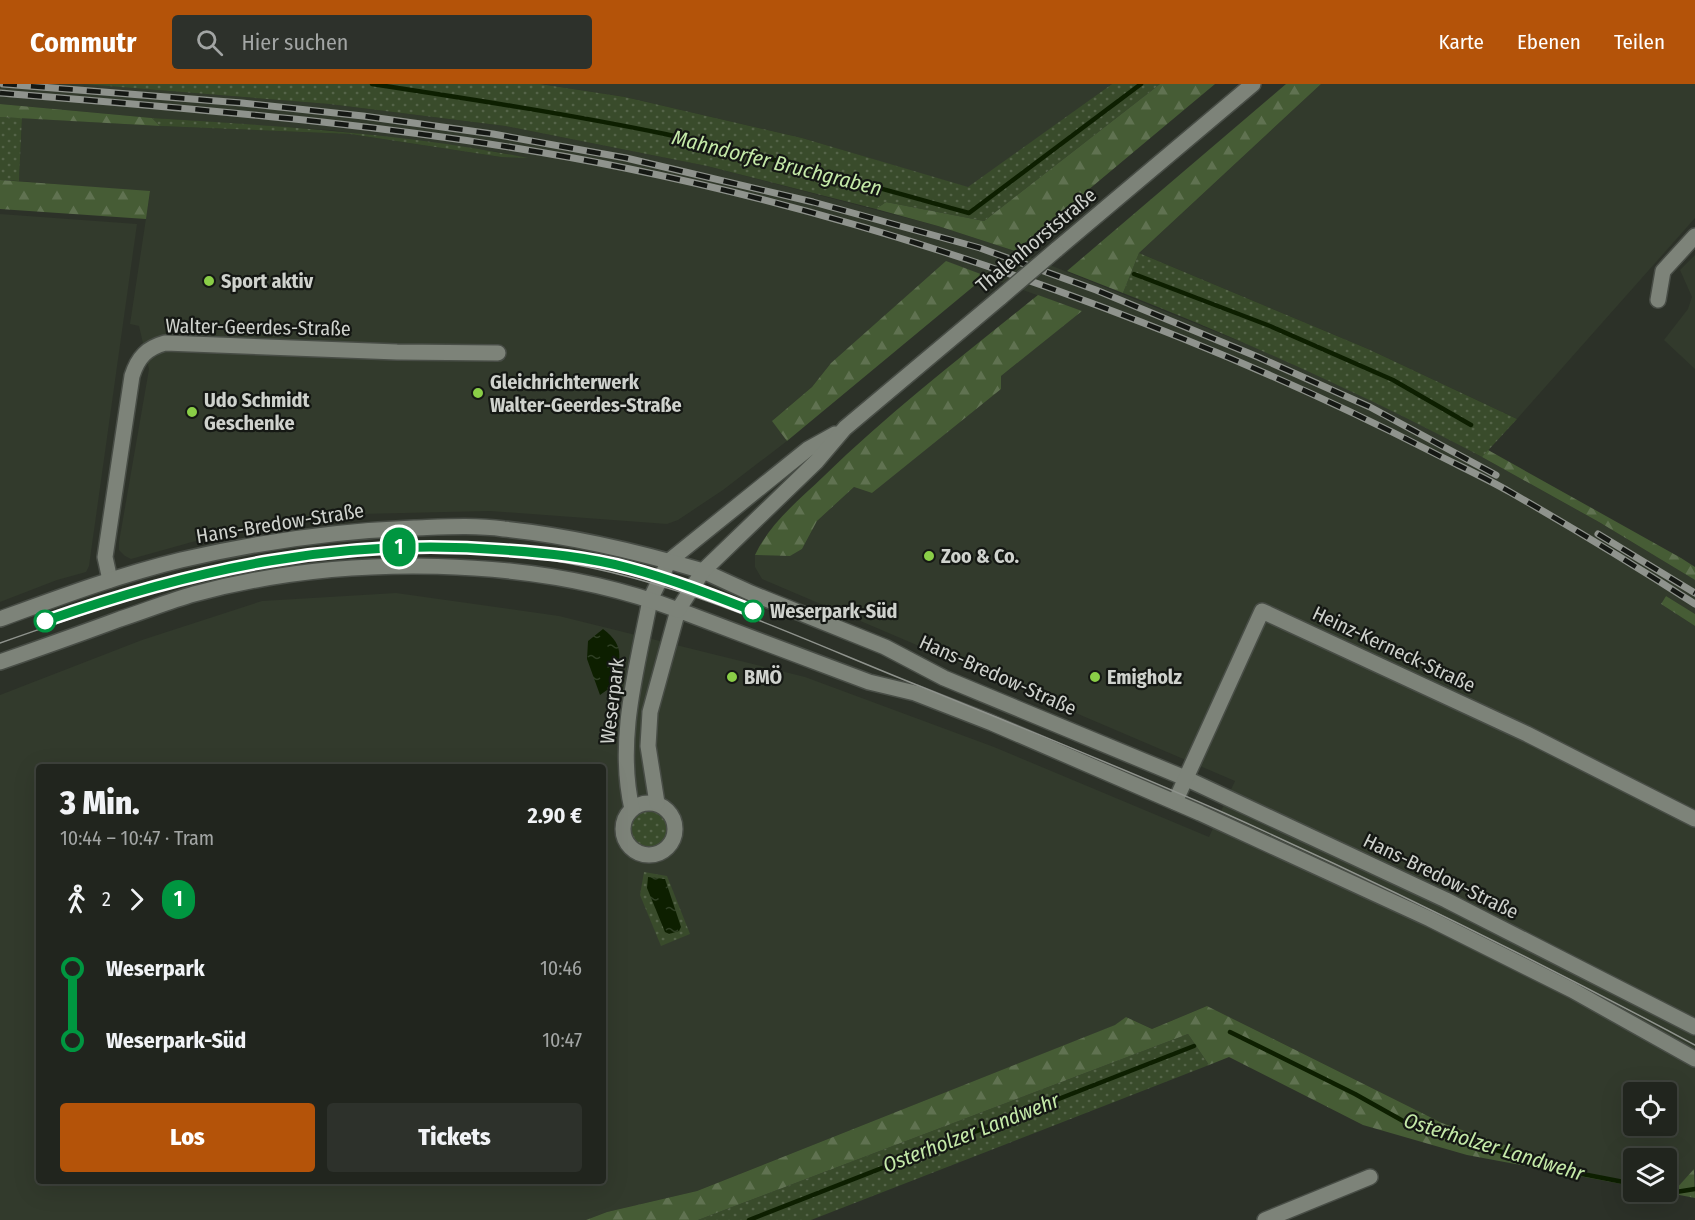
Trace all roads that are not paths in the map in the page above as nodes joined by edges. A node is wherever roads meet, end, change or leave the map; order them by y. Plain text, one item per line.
1 (1253, 84) edge
2 (1695, 236) edge
3 (1658, 300) dead end
4 (498, 353) dead end
5 (845, 428) junction
6 (669, 561) junction
7 (704, 571) junction
8 (110, 580) junction
9 (650, 600) junction
10 (678, 610) junction
11 (0, 619) edge
12 (0, 662) edge
13 (1185, 778) junction
14 (1175, 802) junction
15 (657, 803) junction
16 (632, 809) junction
17 (1695, 819) edge
18 (1695, 1027) edge
19 (1695, 1059) edge
20 (1370, 1177) dead end
21 (1265, 1220) edge

1 - 5 street, Thalenhorststraße, bridge
2 - 3 street
4 - 8 street, Walter-Geerdes-Straße
5 - 6 street, Thalenhorststraße
5 - 7 street, Thalenhorststraße
6 - 7 street, Hans-Bredow-Straße
6 - 8 street, Hans-Bredow-Straße
6 - 9 street, Weserpark
7 - 10 street, Thalenhorststraße
7 - 13 street, Hans-Bredow-Straße
8 - 11 street, Hans-Bredow-Straße
9 - 10 street
9 - 12 street
9 - 16 street, Weserpark
10 - 14 street
10 - 15 street, Weserpark
13 - 14 street, Heinz-Kerneck-Straße
13 - 17 street, Heinz-Kerneck-Straße
13 - 18 street, Hans-Bredow-Straße
14 - 19 street
15 - 16 street
15 - 16 street, Weserpark
20 - 21 street

